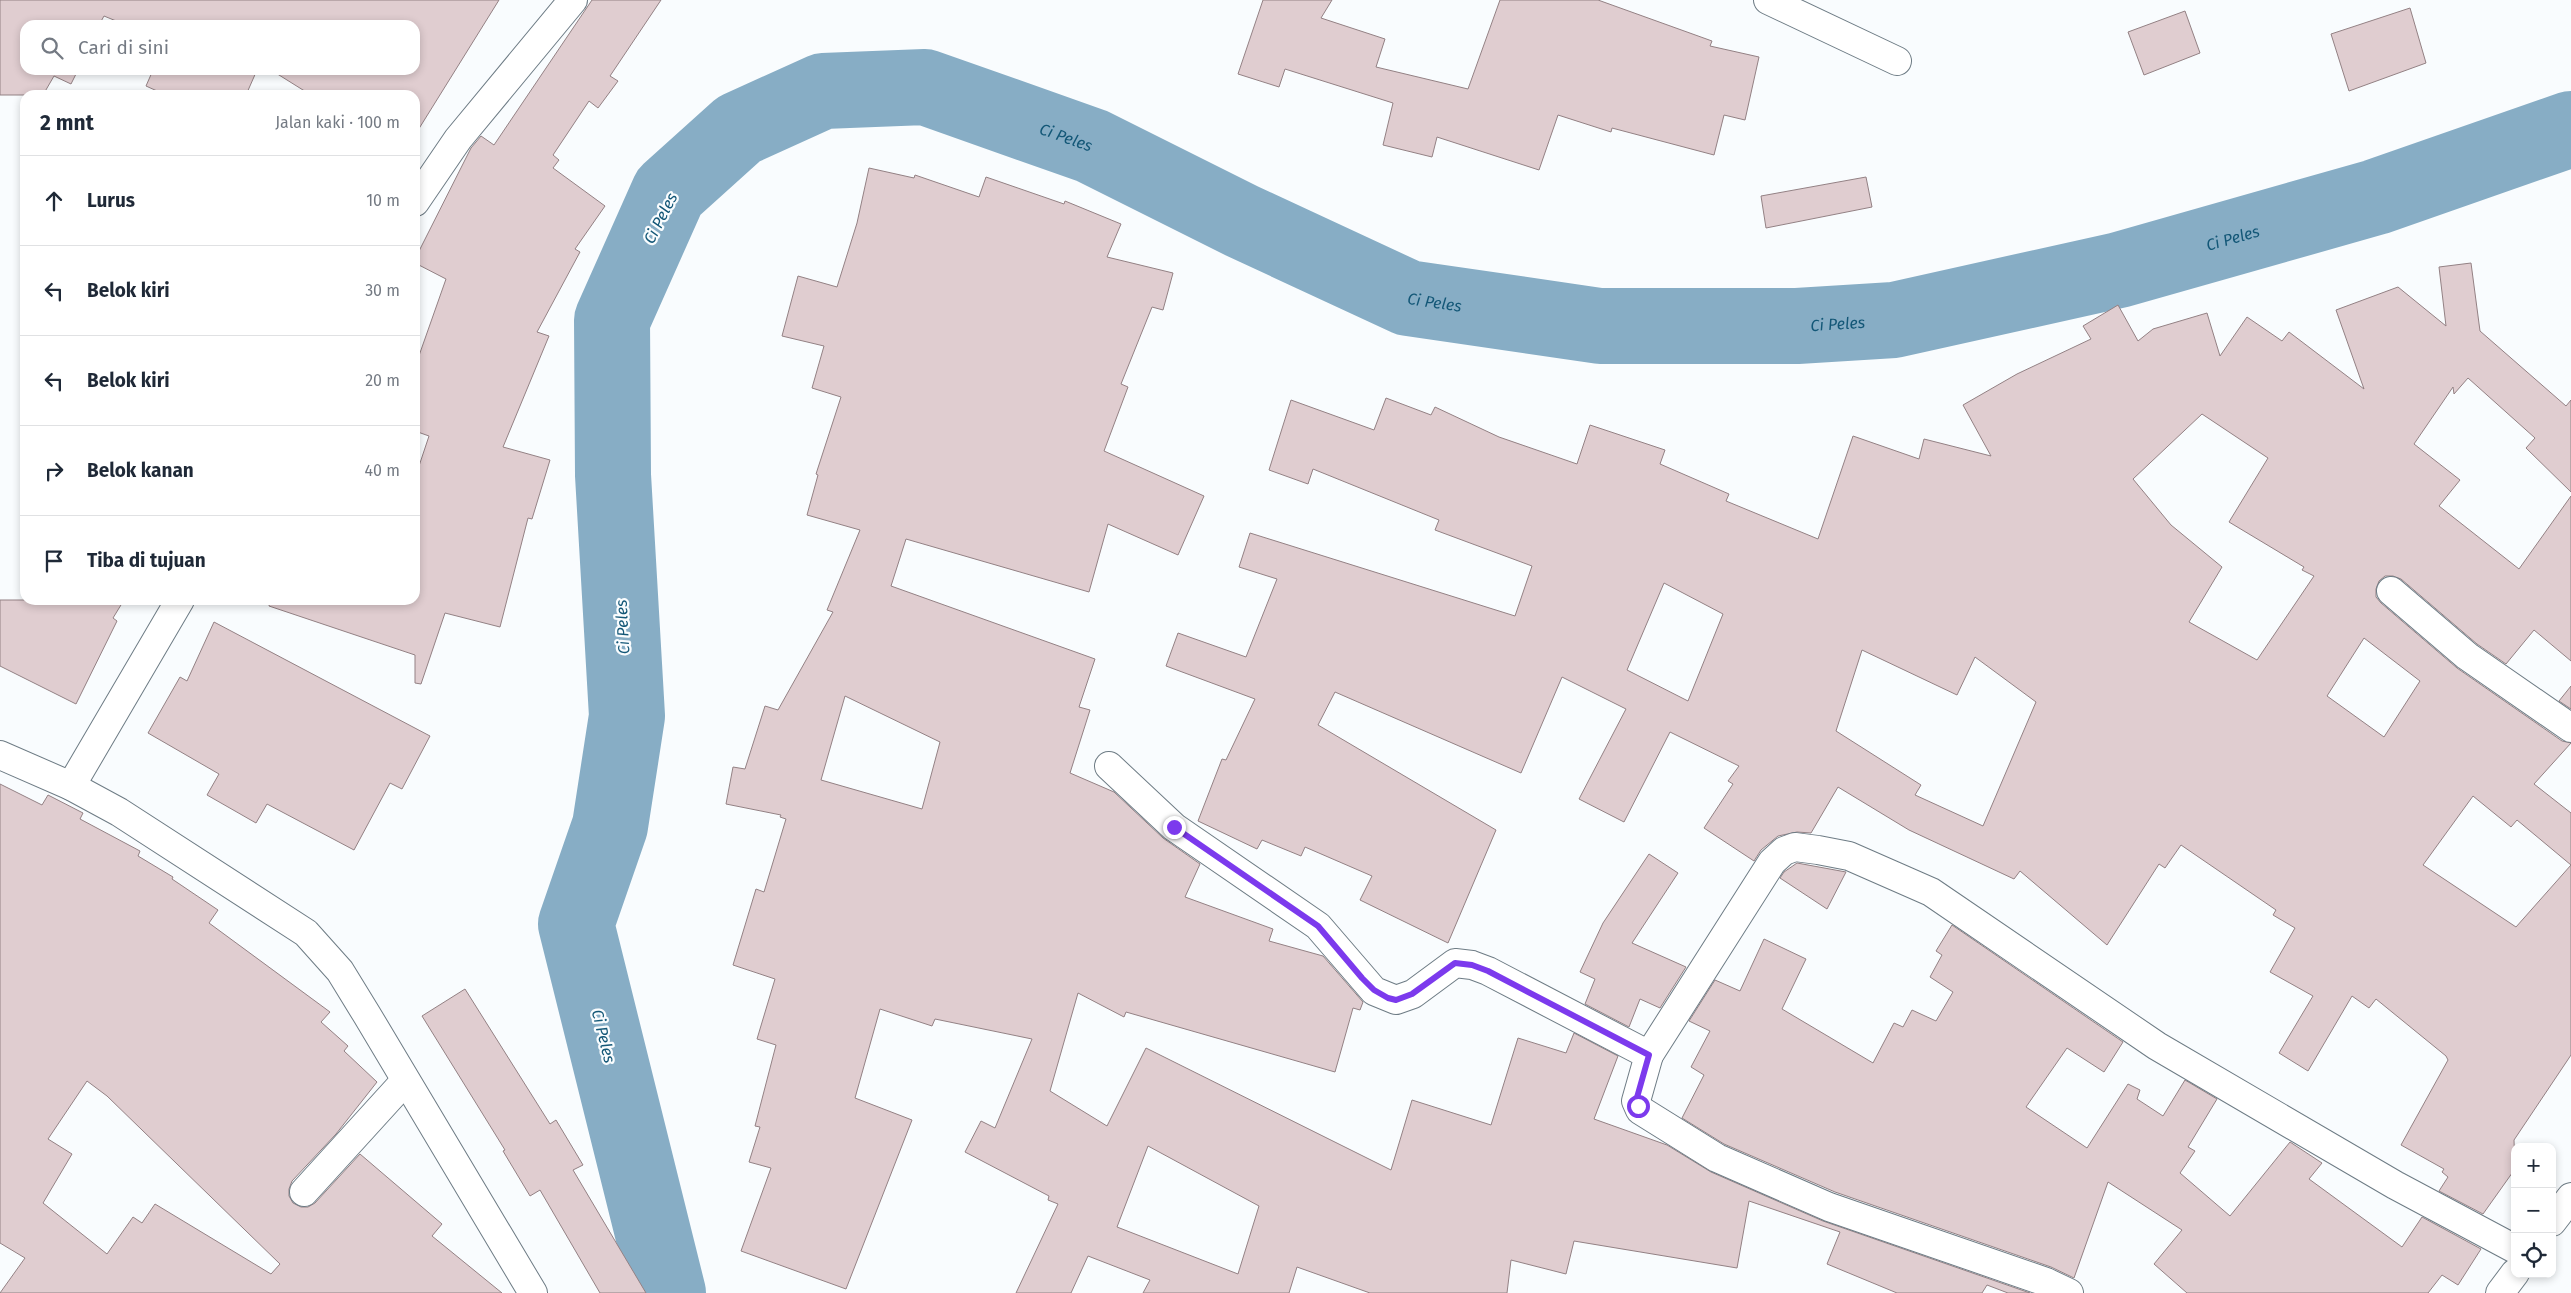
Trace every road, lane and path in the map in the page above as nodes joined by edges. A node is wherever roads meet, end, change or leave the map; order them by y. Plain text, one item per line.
1 (573, 0) edge
2 (1768, 0) edge
3 (1897, 61) dead end
4 (420, 195) edge
5 (2391, 591) dead end
6 (177, 605) edge
7 (2571, 728) edge
8 (0, 755) edge
9 (1109, 766) dead end
10 (71, 786) junction
11 (1649, 1055) junction
12 (405, 1081) junction
13 (304, 1192) dead end
14 (2571, 1197) edge
15 (2556, 1217) edge
16 (2511, 1247) edge
17 (2511, 1278) edge
18 (533, 1293) edge
19 (2069, 1293) edge
20 (2500, 1293) edge

1 - 4 street
2 - 3 street
5 - 7 street
6 - 10 street
8 - 10 street
9 - 11 street
10 - 12 street
11 - 16 street
11 - 19 street
12 - 13 street
12 - 18 street
14 - 15 street
17 - 20 street

